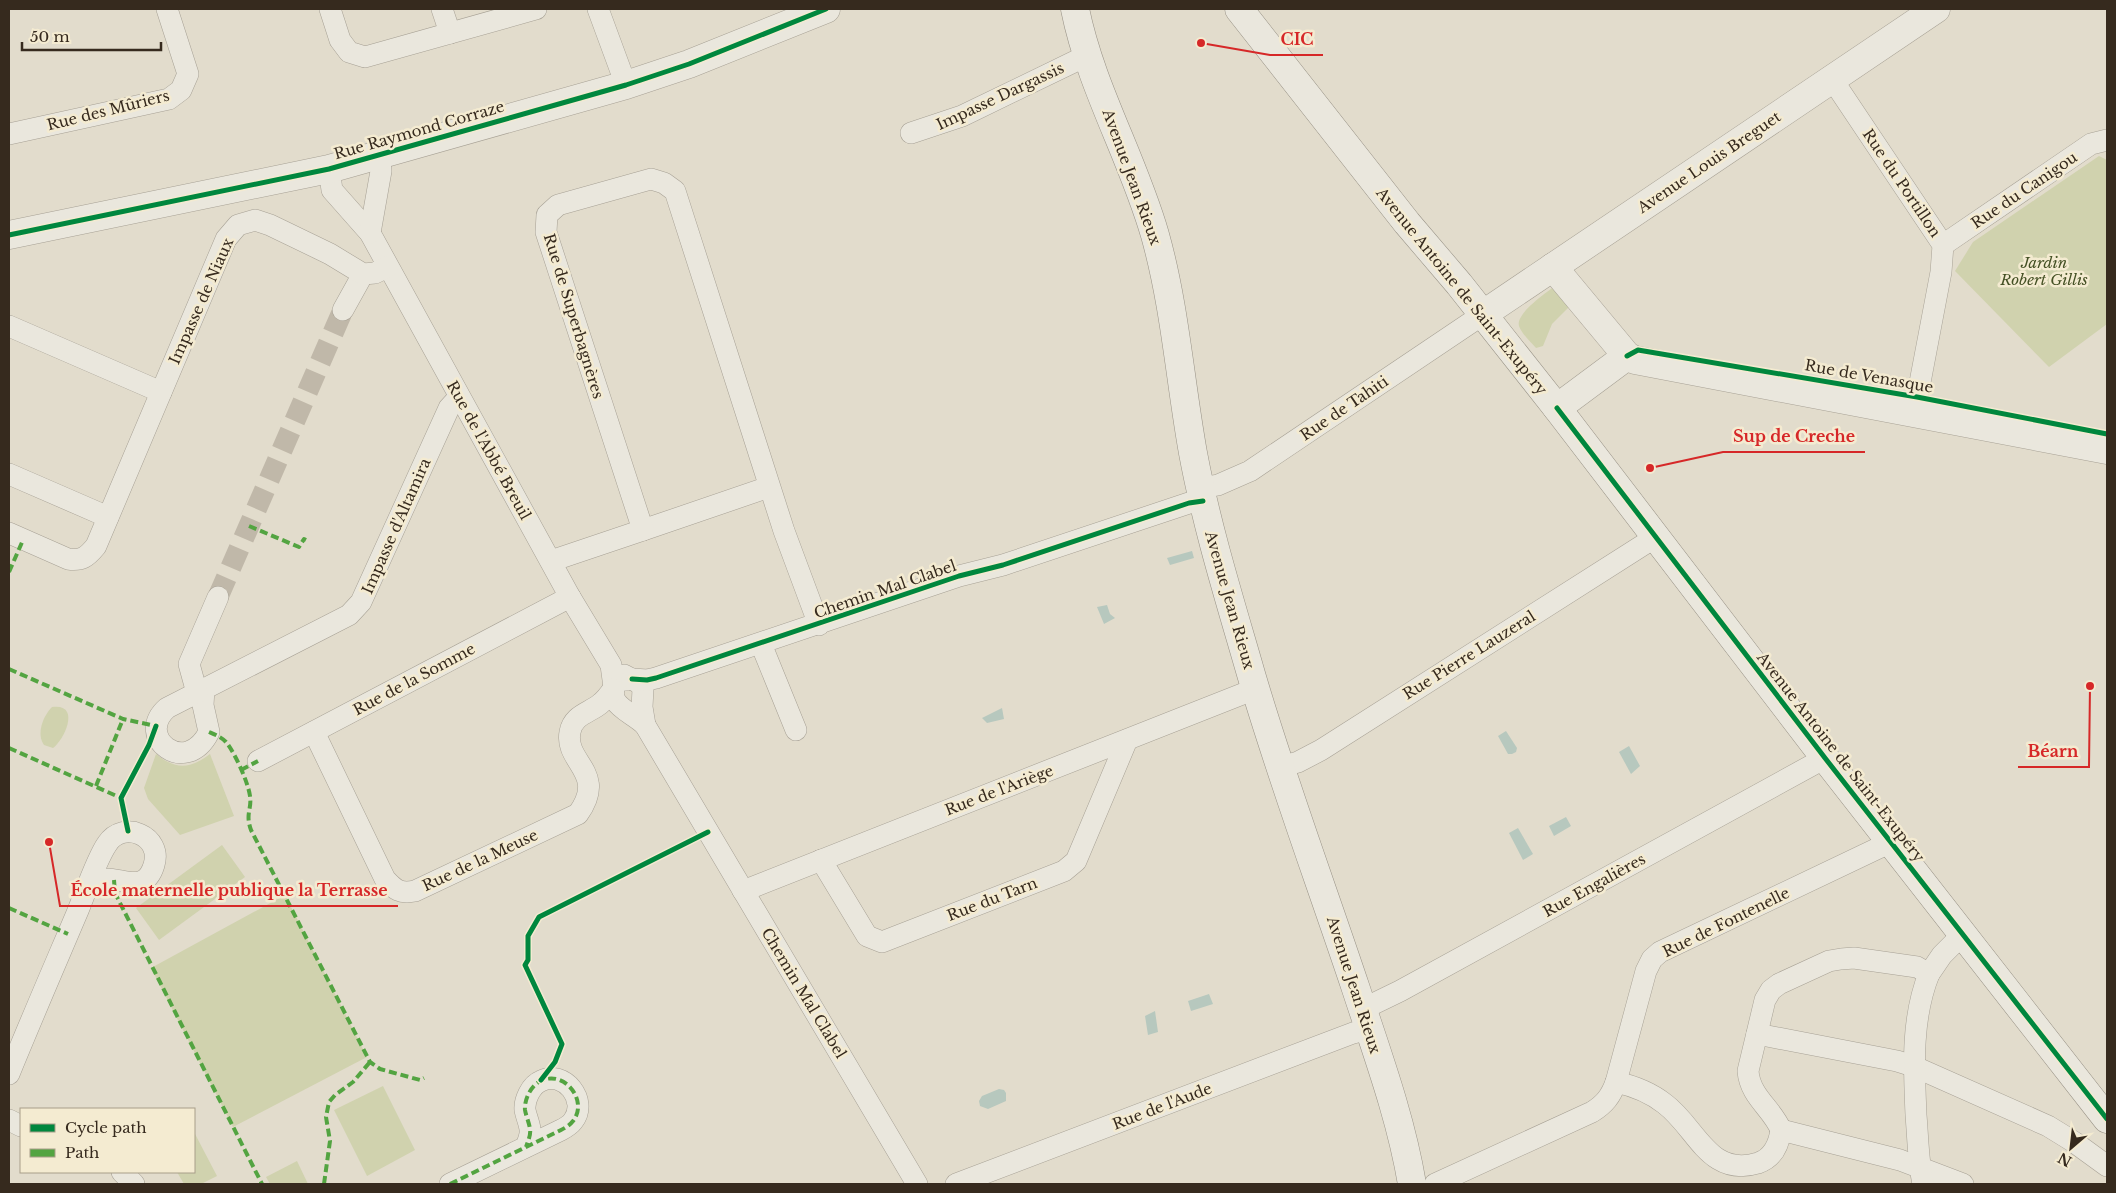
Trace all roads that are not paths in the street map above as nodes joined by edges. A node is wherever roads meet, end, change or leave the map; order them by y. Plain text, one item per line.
1 (167, 9) edge
2 (330, 9) edge
3 (442, 9) edge
4 (536, 9) edge
5 (598, 9) edge
6 (826, 9) edge
7 (1075, 9) edge
8 (1239, 9) edge
9 (1936, 9) edge
10 (450, 33) junction
11 (1088, 55) junction
12 (1832, 79) junction
13 (626, 84) junction
14 (9, 134) edge
15 (911, 134) dead end
16 (2107, 140) edge
17 (379, 154) junction
18 (329, 169) junction
19 (370, 233) junction
20 (9, 235) edge
21 (1943, 245) junction
22 (387, 267) junction
23 (1553, 267) junction
24 (363, 274) junction
25 (342, 310) tunnel mouth
26 (1482, 314) junction
27 (9, 326) edge
28 (1627, 356) junction
29 (161, 392) junction
30 (459, 397) junction
31 (1556, 408) junction
32 (1914, 414) junction
33 (2107, 450) edge
34 (9, 474) edge
35 (769, 487) junction
36 (1202, 495) junction
37 (108, 517) junction
38 (643, 530) junction
39 (9, 533) edge
40 (1654, 538) junction
41 (551, 561) junction
42 (570, 597) junction
43 (218, 598) tunnel mouth
44 (819, 625) junction
45 (761, 644) junction
46 (1255, 689) junction
47 (628, 693) junction
48 (796, 730) dead end
49 (314, 732) junction
50 (1127, 740) junction
51 (1825, 758) junction
52 (258, 761) dead end
53 (1282, 767) junction
54 (1891, 842) junction
55 (821, 860) junction
56 (89, 885) dead end
57 (743, 891) junction
58 (1962, 935) junction
59 (1929, 974) junction
60 (1366, 1019) junction
61 (1757, 1034) junction
62 (1913, 1066) junction
63 (9, 1074) edge
64 (1616, 1082) junction
65 (2107, 1119) edge
66 (1782, 1130) junction
67 (526, 1147) dead end
68 (2107, 1166) edge
69 (123, 1173) edge
70 (1921, 1175) edge
71 (134, 1184) edge
72 (450, 1184) edge
73 (917, 1184) edge
74 (956, 1184) edge
75 (1412, 1184) edge
76 (1436, 1184) edge
77 (1963, 1184) edge

1 - 14 street, Rue des Mûriers
2 - 10 street
3 - 10 street
4 - 10 street
5 - 13 street
6 - 13 main road, Rue Raymond Corraze
7 - 11 main road, Avenue Jean Rieux
8 - 26 main road, Avenue Antoine de Saint-Exupéry
9 - 12 main road, Avenue Louis Breguet
11 - 15 street, Impasse Dargassis
11 - 36 main road, Avenue Jean Rieux
12 - 21 street, Rue du Portillon
12 - 23 main road, Avenue Louis Breguet
13 - 17 main road, Rue Raymond Corraze
16 - 21 street, Rue du Canigou
17 - 18 main road, Rue Raymond Corraze
17 - 19 street
18 - 19 street, Rue de l'Abbé Breuil
18 - 20 main road, Rue Raymond Corraze
19 - 22 street, Rue de l'Abbé Breuil
21 - 32 street, Rue du Portillon
22 - 24 street
22 - 30 street, Rue de l'Abbé Breuil
23 - 26 main road, Avenue Louis Breguet
23 - 28 main road
24 - 25 street
24 - 29 street, Impasse de Niaux
26 - 31 main road, Avenue Antoine de Saint-Exupéry
26 - 36 street, Rue de Tahiti
27 - 29 street
28 - 31 main road
28 - 32 main road, Rue de Venasque
29 - 37 street, Impasse de Niaux
30 - 41 street, Rue de l'Abbé Breuil
30 - 43 street, Impasse d'Altamira
31 - 40 main road, Avenue Antoine de Saint-Exupéry
32 - 33 main road, Rue de Venasque
34 - 37 street
35 - 38 street
35 - 38 street, Rue de Superbagnères
35 - 44 street, Rue de Superbagnères
36 - 44 street, Chemin Mal Clabel
36 - 46 main road, Avenue Jean Rieux
37 - 39 street, Impasse de Niaux
38 - 41 street
40 - 51 main road, Avenue Antoine de Saint-Exupéry
40 - 53 street, Rue Pierre Lauzeral
41 - 42 street, Rue de l'Abbé Breuil
42 - 47 street, Rue de l'Abbé Breuil
42 - 49 street, Rue de la Somme
44 - 45 street, Chemin Mal Clabel
45 - 47 street, Chemin Mal Clabel
45 - 48 street
46 - 50 street, Rue de l'Ariège
46 - 53 main road, Avenue Jean Rieux
47 - 49 street, Rue de la Meuse
47 - 57 street, Chemin Mal Clabel
49 - 52 street, Rue de la Somme
50 - 55 street, Rue de l'Ariège
50 - 55 street, Rue du Tarn
51 - 54 main road, Avenue Antoine de Saint-Exupéry
51 - 60 street, Rue Engalières
53 - 60 main road, Avenue Jean Rieux
54 - 58 main road, Avenue Antoine de Saint-Exupéry
54 - 64 street, Rue de Fontenelle
55 - 57 street, Rue de l'Ariège
56 - 63 street
57 - 73 street, Chemin Mal Clabel
58 - 59 street
58 - 65 main road, Avenue Antoine de Saint-Exupéry
59 - 61 street
59 - 62 street
60 - 74 street, Rue de l'Aude
60 - 75 main road, Avenue Jean Rieux
61 - 62 street
61 - 66 street
62 - 68 street
62 - 70 street
64 - 66 street
64 - 76 street, Rue de Fontenelle
66 - 70 street
67 - 72 street
69 - 71 street
70 - 77 street

